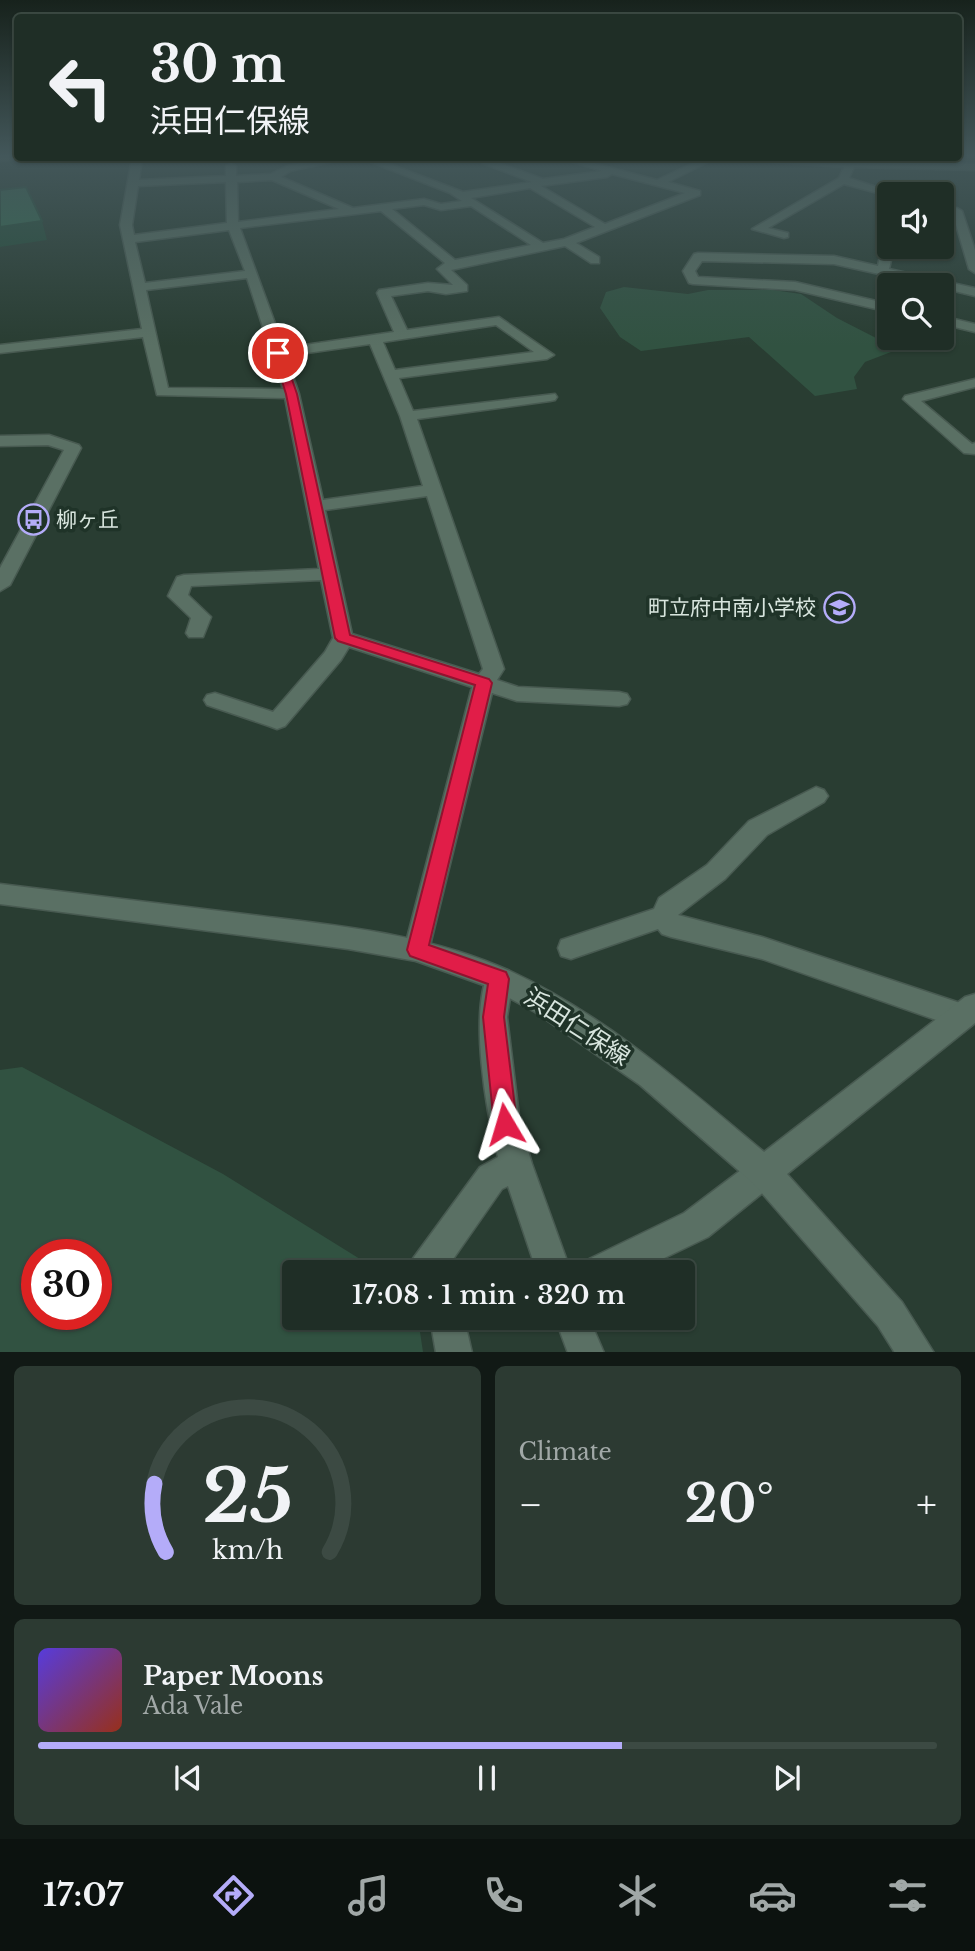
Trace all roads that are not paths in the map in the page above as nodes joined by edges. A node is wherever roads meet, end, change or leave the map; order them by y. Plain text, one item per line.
1 (126, 220) edge
2 (233, 220) edge
3 (280, 220) edge
4 (399, 220) edge
5 (499, 220) edge
6 (592, 220) edge
7 (625, 220) edge
8 (773, 220) edge
9 (960, 220) edge
10 (233, 226) junction
11 (604, 228) junction
12 (784, 236) dead end
13 (129, 239) junction
14 (567, 242) junction
15 (541, 247) junction
16 (885, 259) edge
17 (595, 260) dead end
18 (453, 264) junction
19 (975, 269) edge
20 (883, 271) junction
21 (252, 274) junction
22 (139, 287) junction
23 (974, 289) edge
24 (877, 305) edge
25 (954, 323) edge
26 (975, 328) edge
27 (149, 332) junction
28 (402, 335) junction
29 (375, 339) junction
30 (0, 349) edge
31 (278, 353) junction
32 (390, 375) junction
33 (975, 383) edge
34 (292, 394) junction
35 (550, 397) dead end
36 (408, 416) junction
37 (0, 441) edge
38 (975, 448) edge
39 (434, 489) junction
40 (315, 506) junction
41 (7, 558) edge
42 (330, 574) junction
43 (0, 585) edge
44 (196, 633) dead end
45 (343, 638) junction
46 (484, 683) junction
47 (619, 699) dead end
48 (215, 700) dead end
49 (816, 796) dead end
50 (0, 894) edge
51 (664, 916) junction
52 (572, 948) dead end
53 (417, 950) junction
54 (499, 979) junction
55 (968, 1011) edge
56 (516, 1164) junction
57 (764, 1172) junction
58 (433, 1260) edge
59 (550, 1260) edge
60 (623, 1260) edge
61 (449, 1330) edge
62 (577, 1330) edge
63 (454, 1352) edge
64 (586, 1352) edge
65 (915, 1352) edge

1 - 13 street
2 - 10 street
3 - 10 street
4 - 18 street
5 - 15 street
6 - 11 street
7 - 11 street
8 - 12 street
9 - 19 street
10 - 13 street
10 - 21 street
11 - 14 street
13 - 22 street
14 - 15 street
14 - 17 street
15 - 18 street
16 - 20 street
18 - 28 street
20 - 23 street
20 - 24 street
21 - 22 street
21 - 31 street
22 - 27 street
25 - 26 street
27 - 30 street
27 - 34 street
28 - 29 street
28 - 32 street
29 - 31 street
29 - 32 street
31 - 34 street
32 - 36 street
33 - 38 street
34 - 40 street
35 - 36 street
36 - 39 street
37 - 41 street
39 - 40 street
39 - 46 street
40 - 42 street
41 - 43 street
42 - 44 street
42 - 45 street
45 - 46 street
45 - 48 street
46 - 47 street
46 - 53 street
49 - 51 street
50 - 53 street, 浜田仁保線
51 - 52 street
51 - 55 street
53 - 54 street, 浜田仁保線
54 - 56 street
54 - 57 street, 浜田仁保線
55 - 57 street
56 - 58 street
56 - 59 street
57 - 60 street
57 - 65 street, 浜田仁保線
61 - 63 street
62 - 64 street

